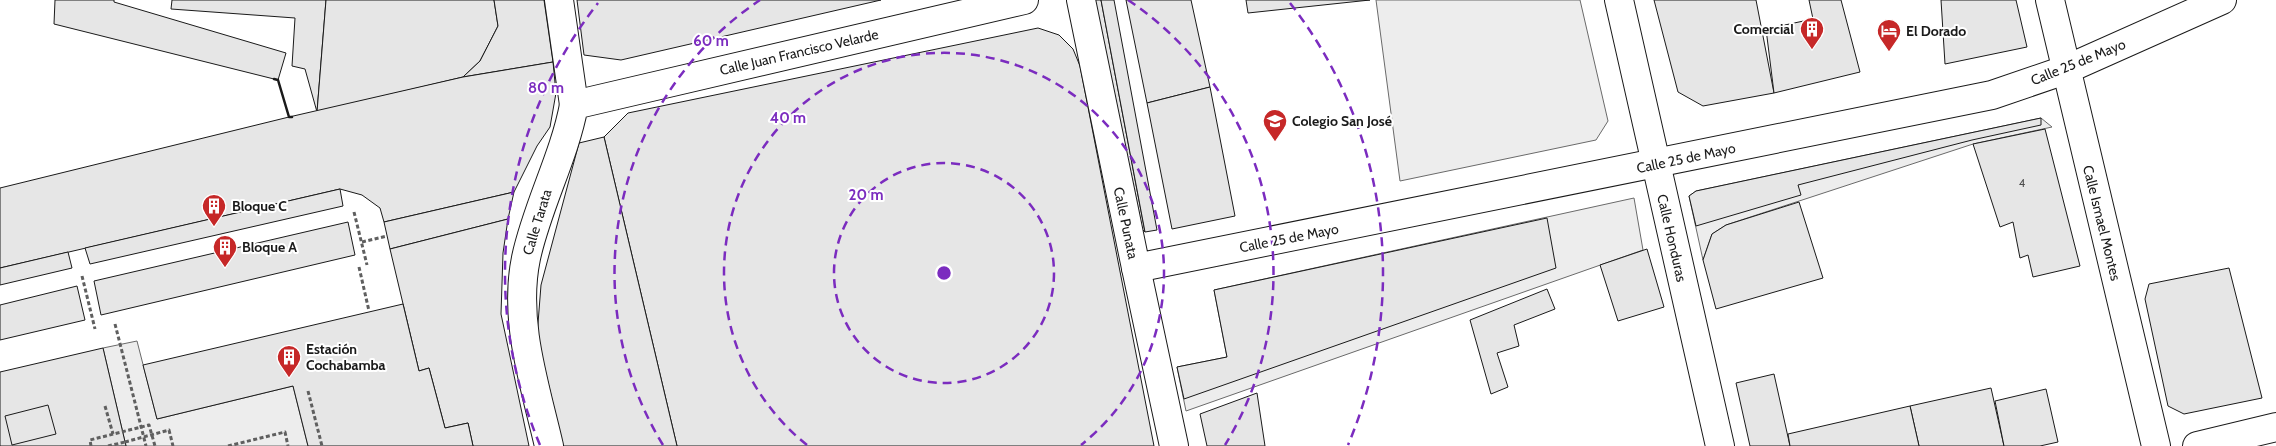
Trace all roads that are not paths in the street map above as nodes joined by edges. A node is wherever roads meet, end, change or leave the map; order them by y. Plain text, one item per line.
1 (558, 0) edge
2 (1024, 0) edge
3 (1080, 0) edge
4 (1620, 0) edge
5 (2050, 0) edge
6 (2222, 0) edge
7 (2065, 70) junction
8 (574, 105) junction
9 (1656, 165) junction
10 (1136, 268) junction
11 (2276, 427) edge
12 (549, 446) edge
13 (1174, 446) edge
14 (1720, 446) edge
15 (2156, 446) edge
16 (2197, 446) edge

1 - 8 main road, Calle Tarata
2 - 8 main road, Calle Juan Francisco Velarde
3 - 10 main road, Calle Punata
4 - 9 main road, Calle Honduras
5 - 7 main road, Calle Ismael Montes
6 - 7 main road, Calle 25 de Mayo
7 - 9 main road, Calle 25 de Mayo
7 - 15 main road, Calle Ismael Montes
8 - 12 main road, Calle Tarata
9 - 10 main road, Calle 25 de Mayo
9 - 14 main road, Calle Honduras
10 - 13 main road, Calle Punata
11 - 16 main road

